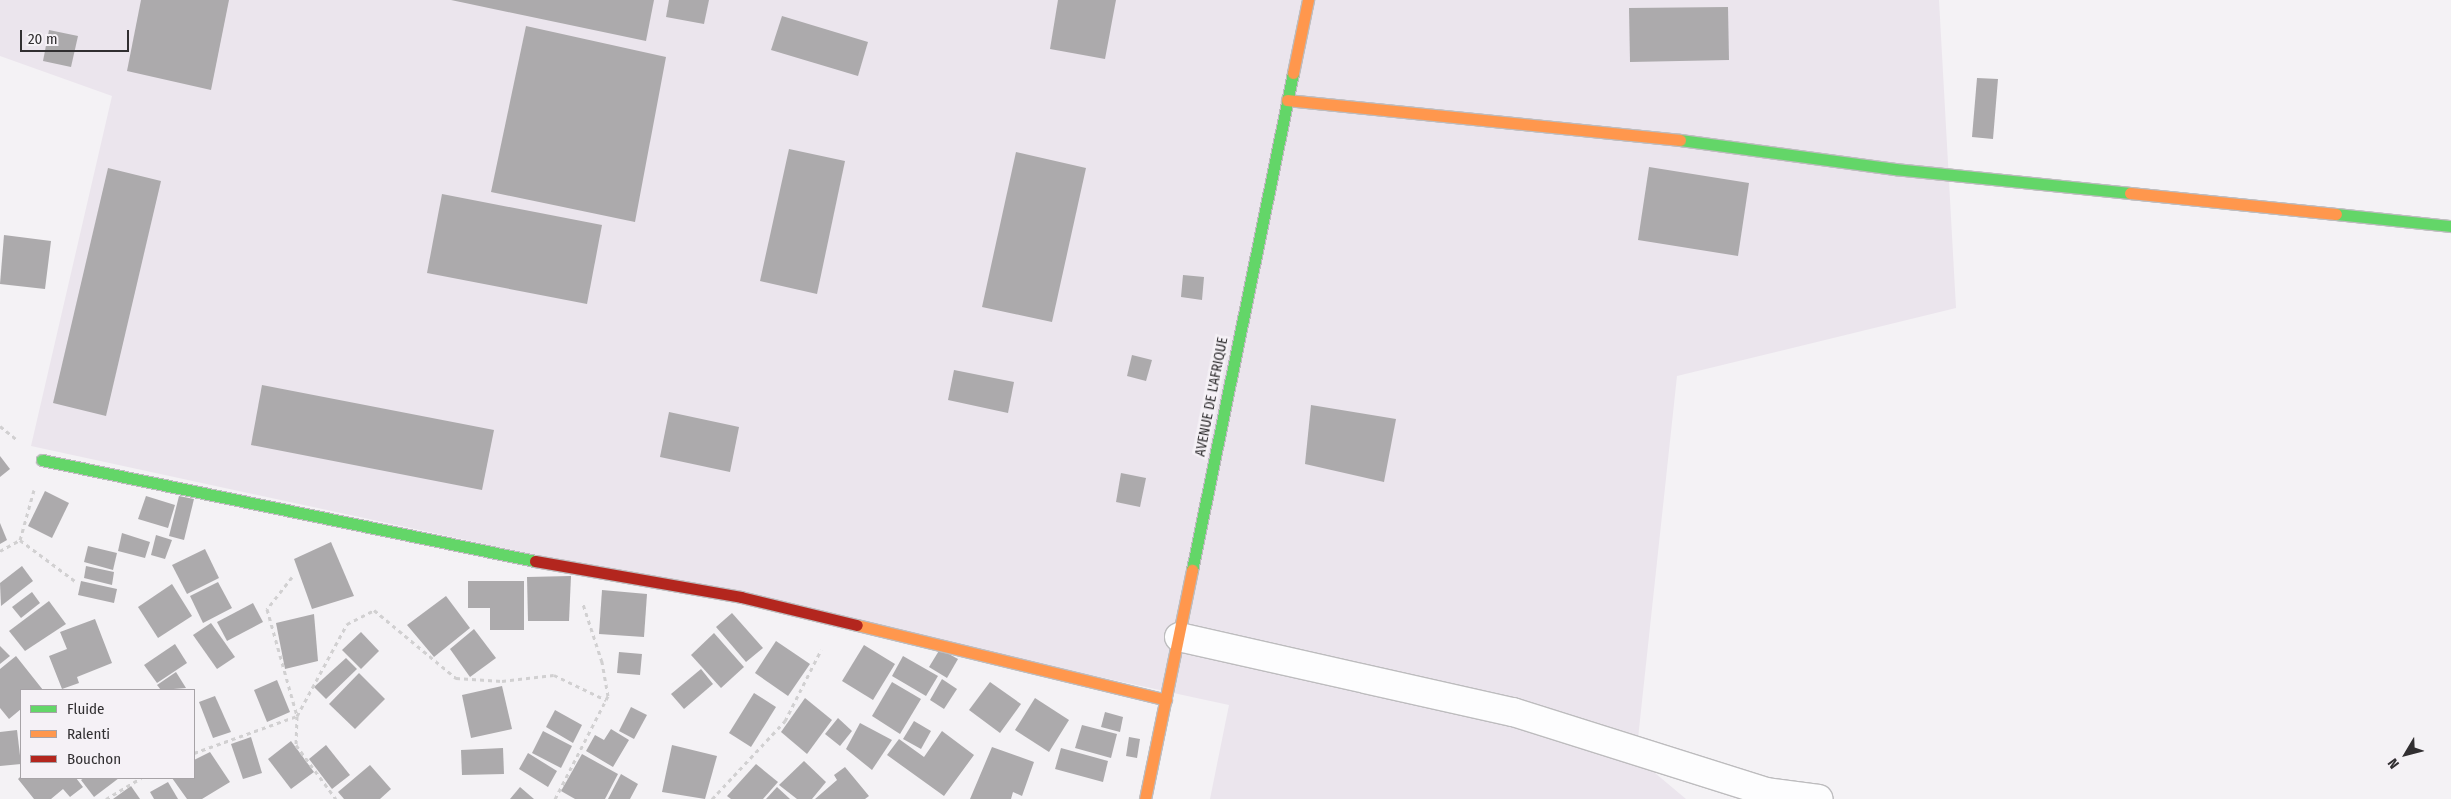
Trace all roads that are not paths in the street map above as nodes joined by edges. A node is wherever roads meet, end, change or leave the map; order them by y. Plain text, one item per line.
1 (1308, 0) edge
2 (1287, 100) junction
3 (2451, 226) edge
4 (42, 460) dead end
5 (1179, 637) junction
6 (1166, 700) junction
7 (1145, 799) edge
8 (1819, 799) edge

1 - 2 street, AVENUE DE L'AFRIQUE
2 - 3 street
2 - 5 street, AVENUE DE L'AFRIQUE
4 - 6 street
5 - 6 street, AVENUE DE L'AFRIQUE
5 - 8 street
6 - 7 street, AVENUE DE L'AFRIQUE

